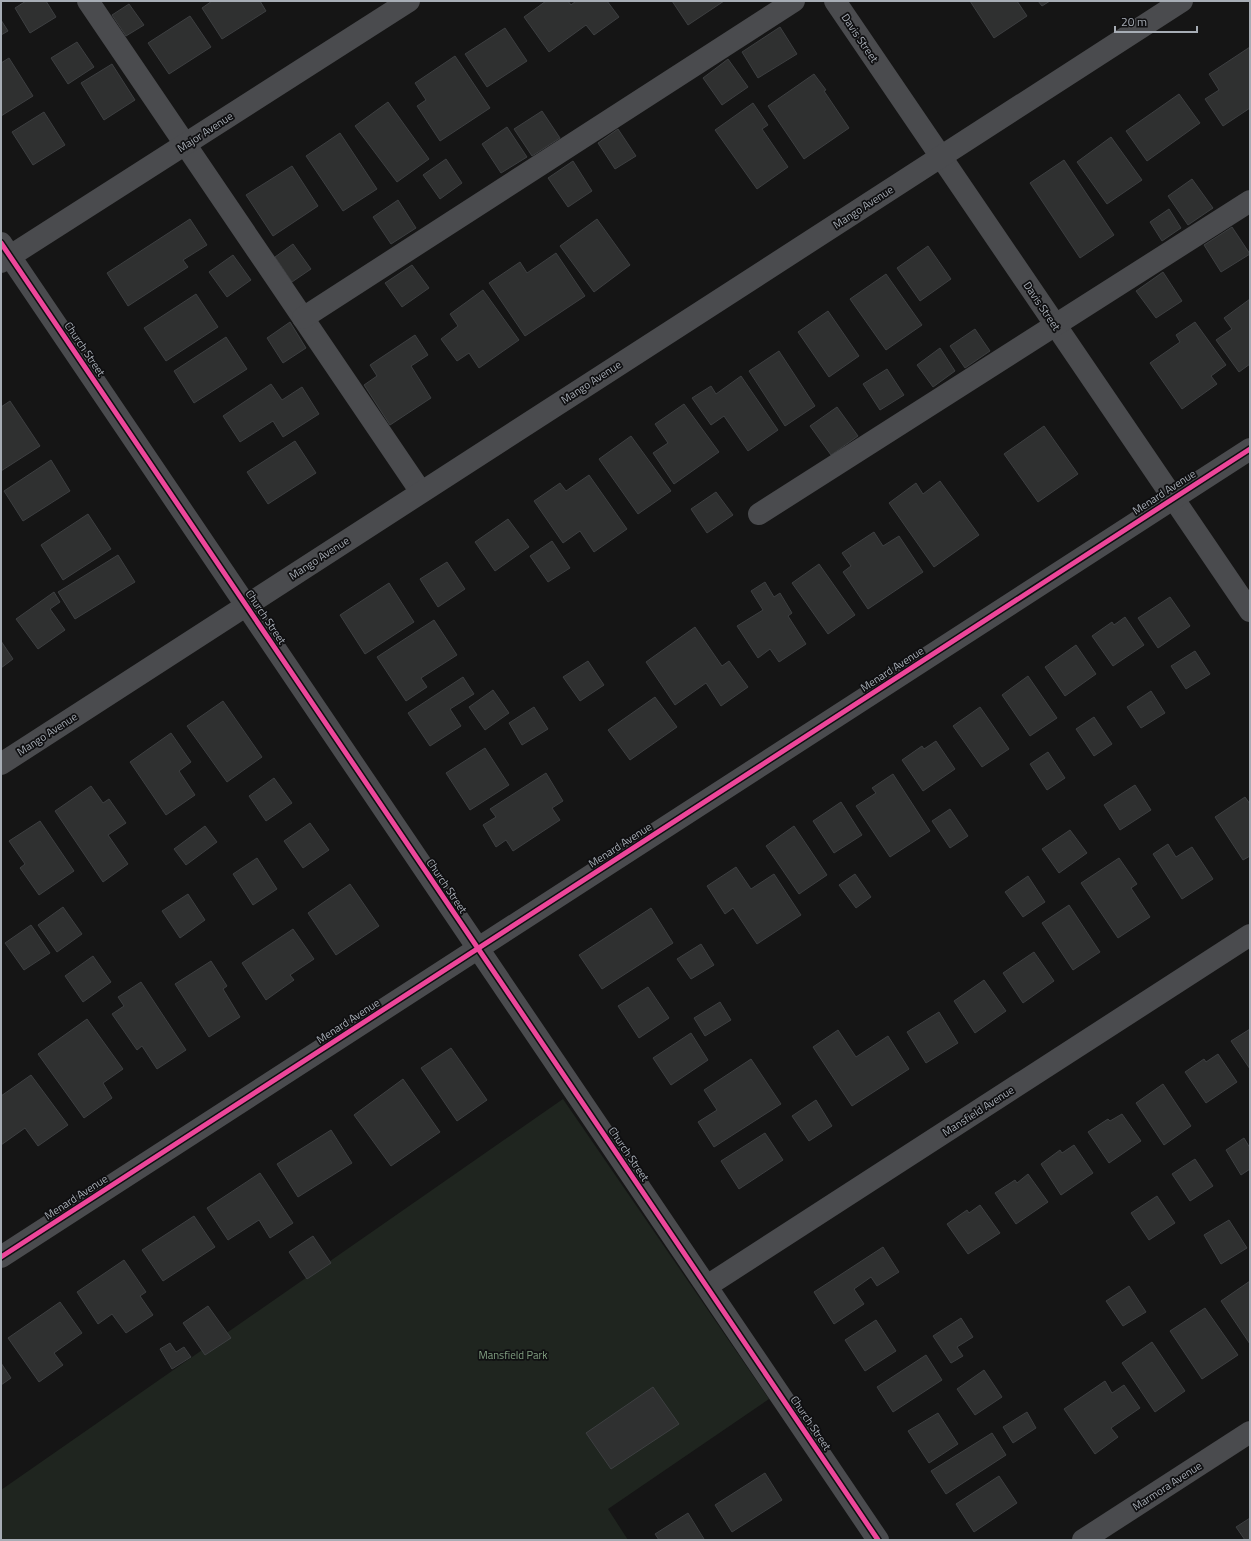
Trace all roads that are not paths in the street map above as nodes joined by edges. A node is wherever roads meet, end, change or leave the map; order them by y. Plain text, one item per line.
1 (88, 1) edge
2 (409, 1) edge
3 (794, 1) edge
4 (835, 1) edge
5 (1182, 1) edge
6 (186, 144) junction
7 (941, 156) junction
8 (1250, 200) edge
9 (4, 254) edge
10 (303, 318) junction
11 (1056, 325) junction
12 (1250, 449) edge
13 (421, 492) junction
14 (1174, 498) junction
15 (759, 514) dead end
16 (246, 605) junction
17 (1250, 610) edge
18 (1, 764) edge
19 (1250, 935) edge
20 (478, 949) junction
21 (1, 1257) edge
22 (707, 1286) junction
23 (1250, 1432) edge
24 (878, 1540) edge
25 (1083, 1540) edge

1 - 6 street
2 - 6 street, Major Avenue
3 - 10 street
4 - 7 street, Davis Street
5 - 7 street, Mango Avenue
6 - 9 street, Major Avenue
6 - 10 street
7 - 11 street, Davis Street
7 - 13 street, Mango Avenue
8 - 11 street
9 - 16 street, Church Street
10 - 13 street
11 - 14 street, Davis Street
11 - 15 street
12 - 14 street, Menard Avenue
13 - 16 street, Mango Avenue
14 - 17 street, Davis Street
14 - 20 street, Menard Avenue
16 - 18 street, Mango Avenue
16 - 20 street, Church Street
19 - 22 street, Mansfield Avenue
20 - 21 street, Menard Avenue
20 - 22 street, Church Street
22 - 24 street, Church Street
23 - 25 street, Marmora Avenue

